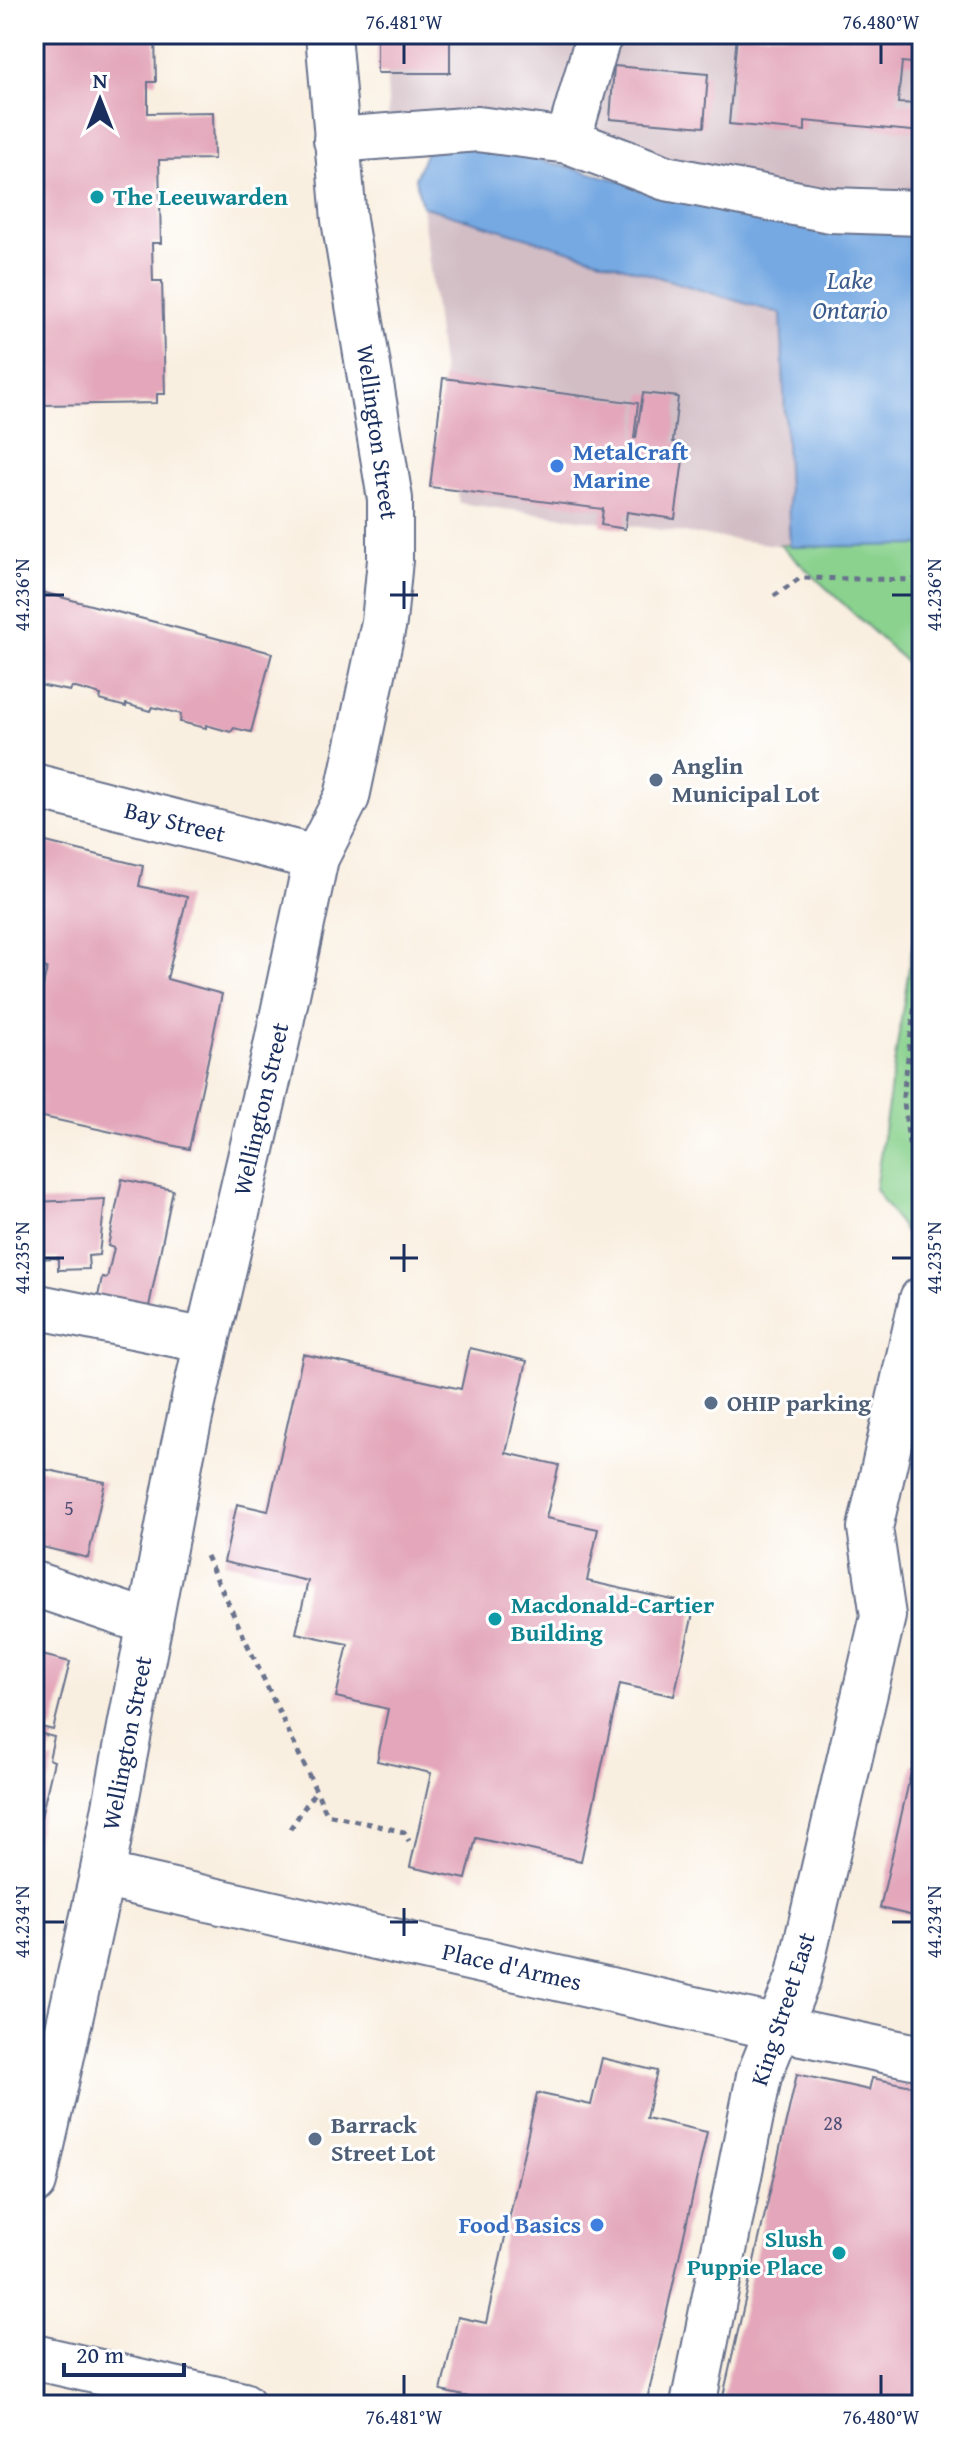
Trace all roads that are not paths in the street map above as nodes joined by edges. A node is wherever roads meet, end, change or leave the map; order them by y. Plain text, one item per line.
1 (328, 34) edge
2 (601, 34) edge
3 (336, 140) junction
4 (568, 141) junction
5 (922, 213) edge
6 (34, 786) edge
7 (316, 858) junction
8 (922, 1299) edge
9 (34, 1306) edge
10 (207, 1341) junction
11 (34, 1584) edge
12 (150, 1623) junction
13 (102, 1875) junction
14 (778, 2028) junction
15 (922, 2058) edge
16 (34, 2182) edge
17 (34, 2357) edge
18 (243, 2405) edge
19 (693, 2405) edge

1 - 3 street, Wellington Street
2 - 4 street
3 - 4 street
3 - 7 street, Wellington Street
4 - 5 street
6 - 7 street, Bay Street
7 - 10 street, Wellington Street
8 - 14 street, King Street East
9 - 10 street
10 - 12 street, Wellington Street
11 - 12 street
12 - 13 street, Wellington Street
13 - 14 street, Place d'Armes
13 - 16 street, Wellington Street
14 - 15 street, Place d'Armes
14 - 19 street, King Street East
17 - 18 street

